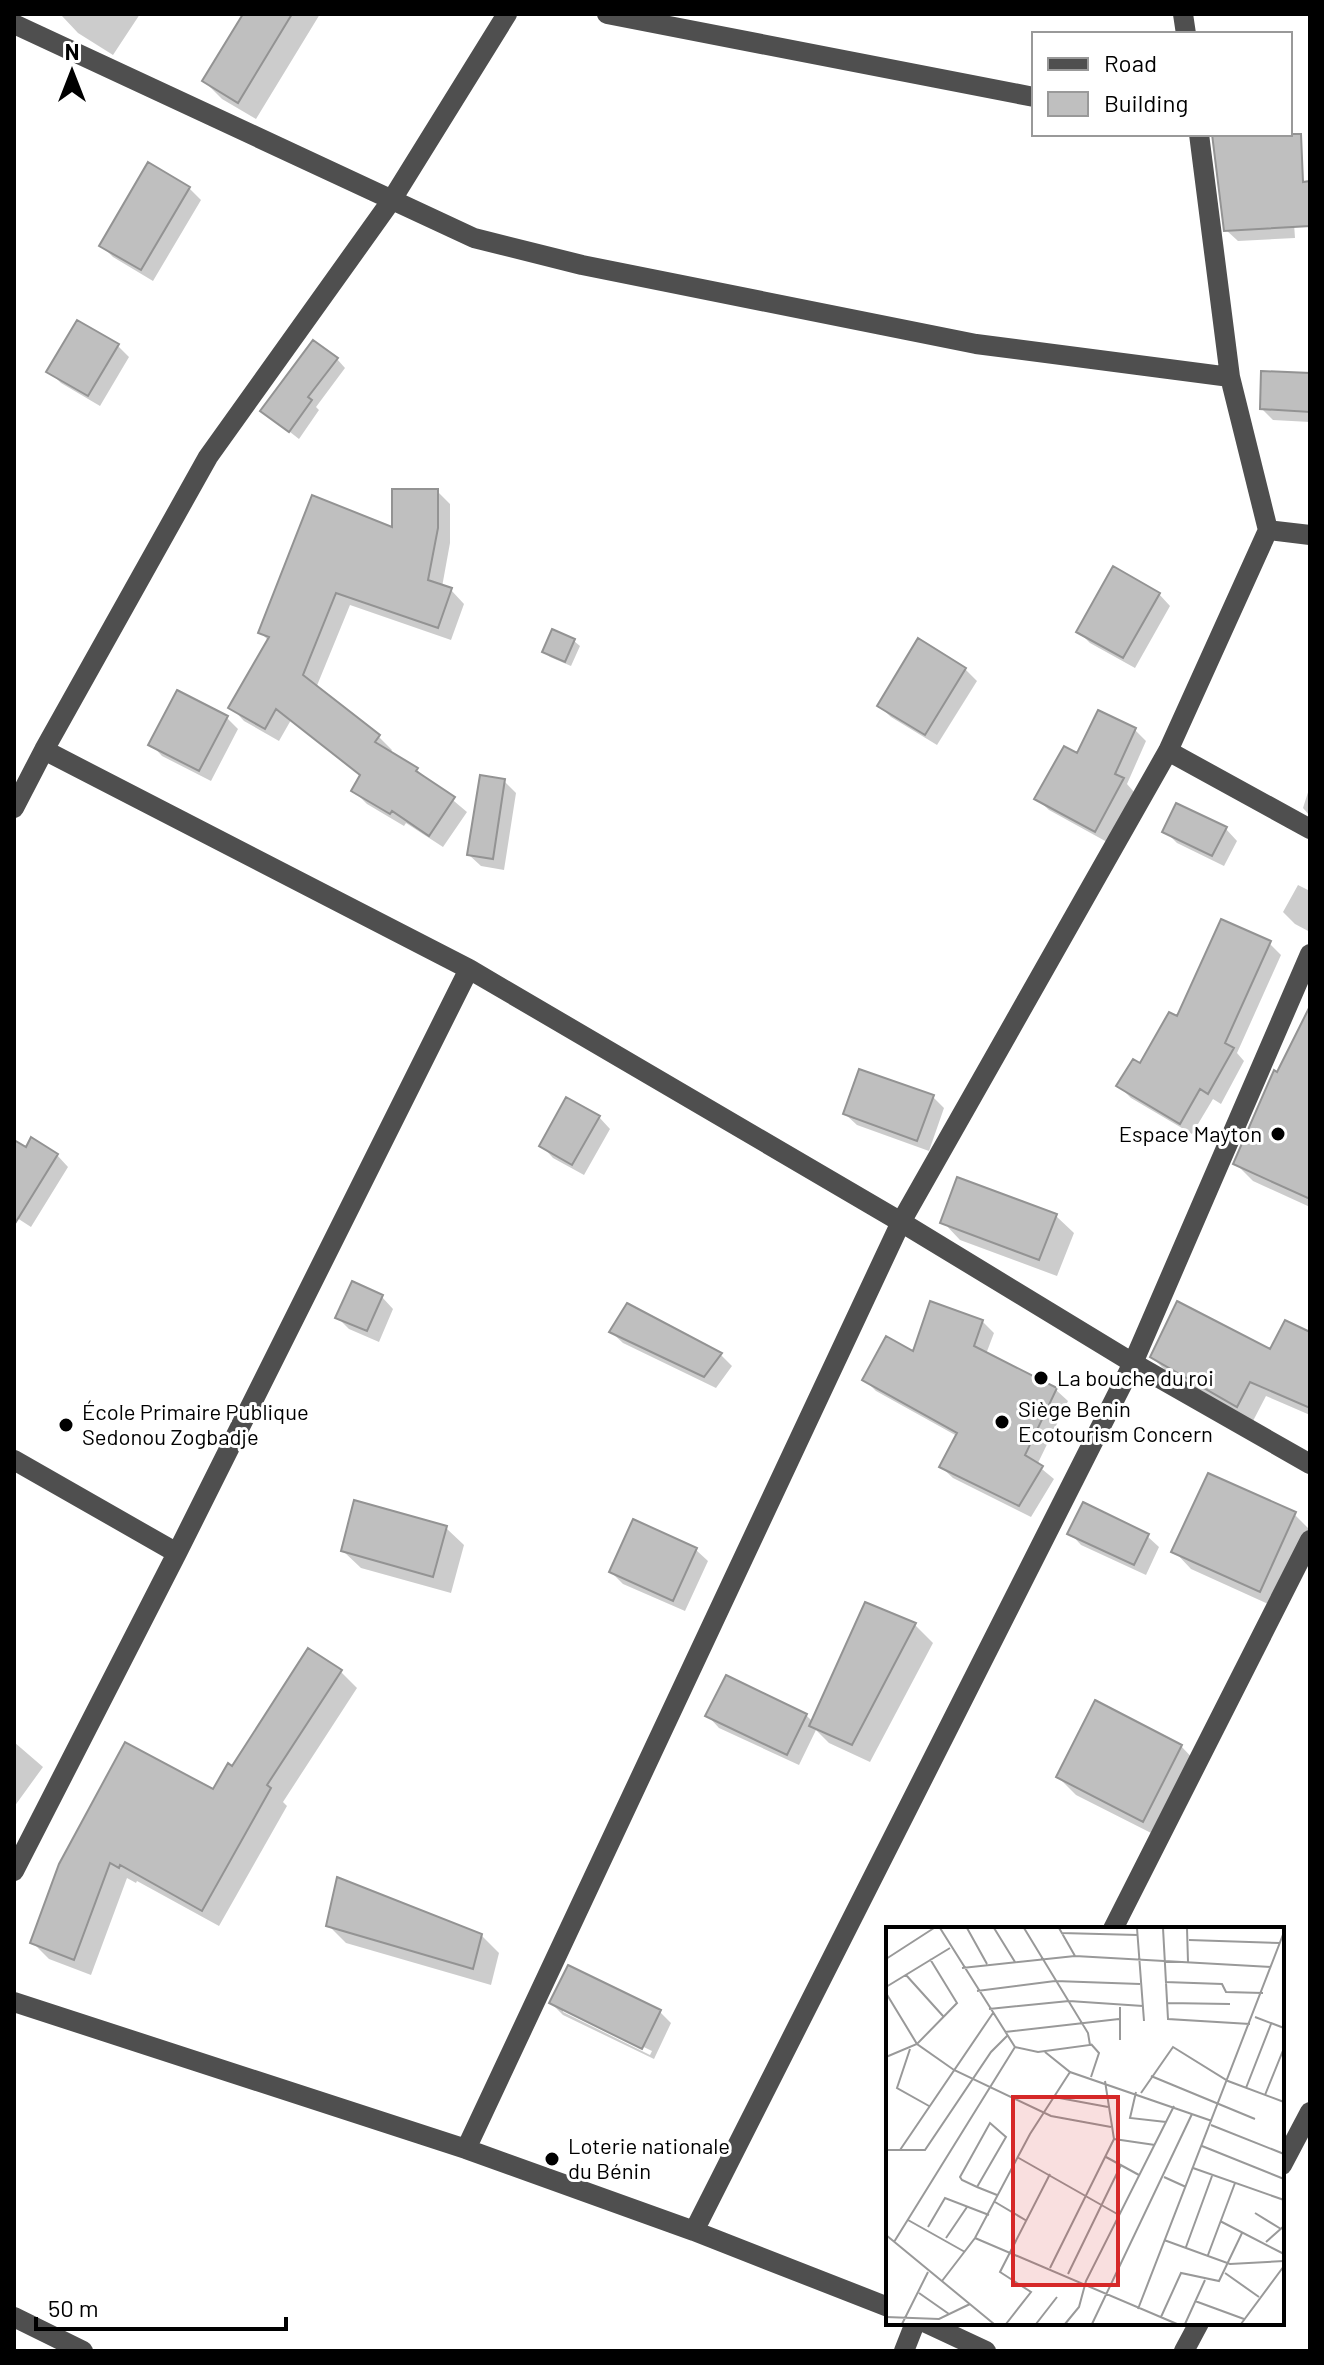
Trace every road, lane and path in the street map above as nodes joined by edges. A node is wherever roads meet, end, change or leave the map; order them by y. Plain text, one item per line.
1 (507, 14) edge
2 (607, 14) edge
3 (14, 24) edge
4 (1032, 97) edge
5 (1199, 136) edge
6 (391, 201) junction
7 (1230, 377) junction
8 (1268, 530) junction
9 (1310, 535) edge
10 (44, 750) junction
11 (1168, 751) junction
12 (14, 808) edge
13 (1310, 829) edge
14 (1310, 954) edge
15 (469, 969) junction
16 (901, 1222) junction
17 (1133, 1363) junction
18 (14, 1460) edge
19 (1310, 1464) edge
20 (1310, 1540) edge
21 (177, 1553) junction
22 (14, 1871) edge
23 (1114, 1927) edge
24 (14, 2002) edge
25 (1310, 2112) edge
26 (466, 2149) junction
27 (1284, 2161) edge
28 (694, 2231) junction
29 (886, 2306) edge
30 (14, 2317) edge
31 (914, 2325) edge
32 (930, 2325) edge
33 (1198, 2325) edge
34 (83, 2351) edge
35 (904, 2351) edge
36 (986, 2351) edge
37 (1184, 2351) edge

1 - 6 street
2 - 4 street
3 - 6 street
5 - 7 street
6 - 7 street
6 - 10 street
7 - 8 street
8 - 9 street
8 - 11 street
10 - 12 street
10 - 15 street
11 - 13 street
11 - 16 street
14 - 17 street
15 - 16 street
15 - 21 street
16 - 17 street
16 - 26 street
17 - 19 street
17 - 28 street
18 - 21 street
20 - 23 street
21 - 22 street
24 - 26 street
25 - 27 street
26 - 28 street
28 - 29 street
30 - 34 street
31 - 35 street
32 - 36 street
33 - 37 street

